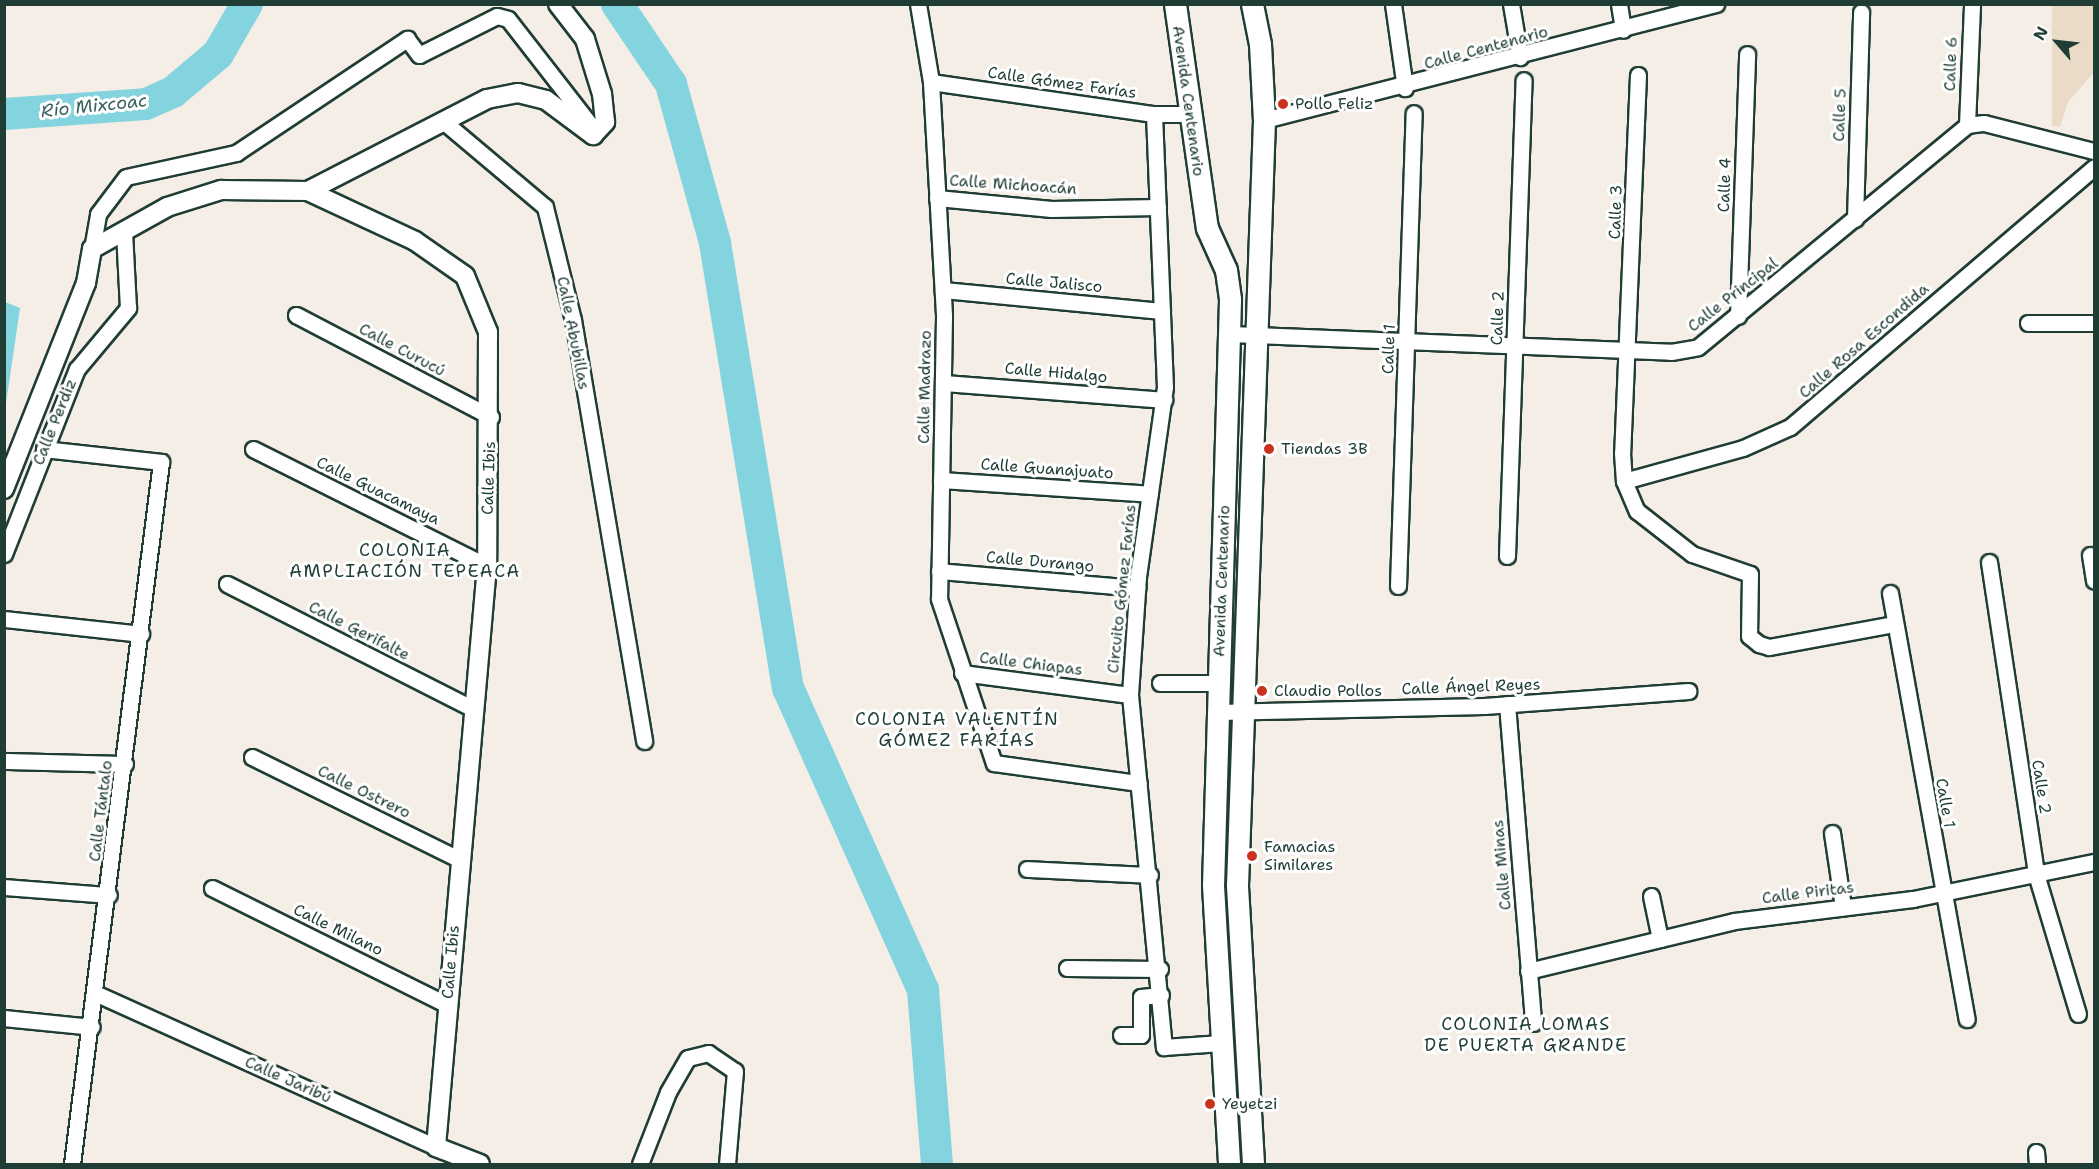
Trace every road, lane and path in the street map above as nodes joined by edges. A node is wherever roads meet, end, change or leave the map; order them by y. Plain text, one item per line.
1 (558, 4) edge
2 (918, 4) edge
3 (1175, 4) edge
4 (1252, 4) edge
5 (1393, 4) edge
6 (1511, 4) edge
7 (1619, 4) edge
8 (1716, 4) edge
9 (1972, 4) edge
10 (1861, 12) dead end
11 (1623, 30) junction
12 (1747, 54) dead end
13 (1520, 57) junction
14 (1638, 75) dead end
15 (1524, 80) dead end
16 (931, 82) junction
17 (1405, 88) junction
18 (1414, 113) dead end
19 (1154, 114) junction
20 (1188, 114) junction
21 (1264, 120) junction
22 (443, 121) junction
23 (1967, 125) junction
24 (596, 132) junction
25 (2094, 151) edge
26 (2094, 167) edge
27 (308, 191) junction
28 (937, 198) junction
29 (1158, 207) junction
30 (1855, 219) junction
31 (124, 232) junction
32 (99, 244) junction
33 (1226, 270) junction
34 (1258, 270) junction
35 (943, 290) junction
36 (1162, 311) junction
37 (296, 315) dead end
38 (1738, 316) junction
39 (2028, 323) dead end
40 (2094, 323) edge
41 (1230, 334) junction
42 (1259, 334) junction
43 (1408, 339) junction
44 (1516, 343) junction
45 (1630, 350) junction
46 (945, 382) junction
47 (1164, 400) junction
48 (491, 417) junction
49 (44, 449) junction
50 (253, 449) dead end
51 (941, 480) junction
52 (1624, 481) junction
53 (4, 489) edge
54 (1150, 495) junction
55 (4, 554) edge
56 (2090, 555) dead end
57 (1508, 556) dead end
58 (1989, 562) dead end
59 (487, 566) junction
60 (939, 572) junction
61 (2094, 581) edge
62 (227, 584) dead end
63 (1398, 586) dead end
64 (1137, 588) junction
65 (1890, 593) dead end
66 (4, 619) edge
67 (1894, 624) junction
68 (141, 634) junction
69 (962, 673) junction
70 (1160, 683) dead end
71 (1219, 683) junction
72 (1688, 691) dead end
73 (1130, 695) junction
74 (1507, 704) junction
75 (475, 710) junction
76 (1218, 712) junction
77 (1244, 712) junction
78 (644, 741) dead end
79 (252, 757) dead end
80 (4, 760) edge
81 (125, 764) junction
82 (1139, 783) junction
83 (1832, 833) dead end
84 (460, 860) junction
85 (2094, 862) edge
86 (1028, 869) dead end
87 (2036, 874) junction
88 (1150, 875) junction
89 (4, 887) edge
90 (212, 888) dead end
91 (1943, 893) junction
92 (109, 896) junction
93 (1651, 896) dead end
94 (1843, 907) junction
95 (1660, 939) junction
96 (1067, 968) dead end
97 (1160, 969) junction
98 (1528, 971) junction
99 (96, 994) junction
100 (1161, 995) junction
101 (448, 1005) junction
102 (2078, 1014) dead end
103 (4, 1018) edge
104 (1967, 1019) dead end
105 (1533, 1023) dead end
106 (92, 1027) junction
107 (1121, 1035) dead end
108 (1221, 1043) junction
109 (436, 1147) junction
110 (73, 1164) edge
111 (480, 1164) edge
112 (640, 1164) edge
113 (727, 1164) edge
114 (1229, 1164) edge
115 (1253, 1164) edge

1 - 24 street
2 - 16 street, Calle Madrazo
3 - 20 main road, Avenida Centenario
4 - 21 main road, Avenida Centenario
5 - 17 street
6 - 13 street
7 - 11 street
8 - 11 street, Calle Centenario
9 - 23 street, Calle 6
10 - 30 street, Calle 5
11 - 13 street, Calle Centenario
12 - 38 street, Calle 4
13 - 17 street, Calle Centenario
14 - 45 street, Calle 3
15 - 44 street, Calle 2
16 - 19 street, Calle Gómez Farías
16 - 28 street, Calle Madrazo
17 - 21 street, Calle Centenario
18 - 43 street, Calle 1
19 - 20 street, Calle Gómez Farías
19 - 29 street, Circuito Gómez Farías
20 - 33 main road, Avenida Centenario
21 - 34 main road, Avenida Centenario
22 - 24 street
22 - 27 street
22 - 78 street, Calle Abubillas
23 - 25 street
23 - 30 street, Calle Principal
24 - 32 street
26 - 52 street, Calle Rosa Escondida
27 - 31 street, Calle Ibis
27 - 48 street, Calle Ibis
28 - 29 street, Calle Michoacán
28 - 35 street, Calle Madrazo
29 - 36 street, Circuito Gómez Farías
30 - 38 street, Calle Principal
31 - 32 street, Calle Ibis
31 - 49 street, Calle Perdiz
32 - 53 street, Calle Perdiz
33 - 34 main road
33 - 41 main road, Avenida Centenario
34 - 42 main road, Avenida Centenario
35 - 36 street, Calle Jalisco
35 - 46 street, Calle Madrazo
36 - 47 street, Circuito Gómez Farías
37 - 48 street, Calle Curucú
38 - 45 street, Calle Principal
39 - 40 street
41 - 42 street, Calle Principal
41 - 71 main road, Avenida Centenario
42 - 43 street, Calle Principal
42 - 77 main road, Avenida Centenario
43 - 44 street, Calle Principal
43 - 63 street, Calle 1
44 - 45 street, Calle Principal
44 - 57 street, Calle 2
45 - 52 street
46 - 47 street, Calle Hidalgo
46 - 51 street, Calle Madrazo
47 - 54 street, Circuito Gómez Farías
48 - 59 street, Calle Ibis
49 - 55 street, Calle Perdiz
49 - 68 street, Calle Tántalo
50 - 59 street, Calle Guacamaya
51 - 54 street, Calle Guanajuato
51 - 60 street, Calle Madrazo
52 - 67 street
54 - 64 street, Circuito Gómez Farías
56 - 61 street
58 - 87 street, Calle 2
59 - 75 street, Calle Ibis
60 - 64 street, Calle Durango
60 - 69 street, Calle Madrazo
62 - 75 street, Calle Gerifalte
64 - 73 street, Circuito Gómez Farías
65 - 67 street, Calle 1
66 - 68 street
67 - 91 street, Calle 1
68 - 81 street, Calle Tántalo
69 - 73 street, Calle Chiapas
69 - 82 street, Calle Madrazo
70 - 71 street
71 - 76 main road, Avenida Centenario
72 - 74 street, Calle Ángel Reyes
73 - 82 street, Circuito Gómez Farías
74 - 77 street, Calle Ángel Reyes
74 - 98 street, Calle Minas
75 - 84 street, Calle Ibis
76 - 77 street, Calle Ángel Reyes
76 - 108 main road, Avenida Centenario
77 - 115 main road, Avenida Centenario
79 - 84 street, Calle Ostrero
80 - 81 street
81 - 92 street, Calle Tántalo
82 - 88 street, Circuito Gómez Farías
83 - 94 street
84 - 101 street, Calle Ibis
85 - 87 street, Calle Piritas
86 - 88 street
87 - 91 street, Calle Piritas
87 - 102 street, Calle 2
88 - 97 street, Circuito Gómez Farías
89 - 92 street
90 - 101 street, Calle Milano
91 - 94 street, Calle Piritas
91 - 104 street, Calle 1
92 - 99 street, Calle Tántalo
93 - 95 street
94 - 95 street, Calle Piritas
95 - 98 street, Calle Piritas
96 - 97 street
97 - 100 street, Circuito Gómez Farías
98 - 105 street, Calle Minas
99 - 106 street, Calle Tántalo
99 - 109 street, Calle Jaribú
100 - 107 street
100 - 108 street, Circuito Gómez Farías
101 - 109 street, Calle Ibis
103 - 106 street
106 - 110 street, Calle Tántalo
108 - 114 main road, Avenida Centenario
109 - 111 street, Calle Jaribú
112 - 113 street

